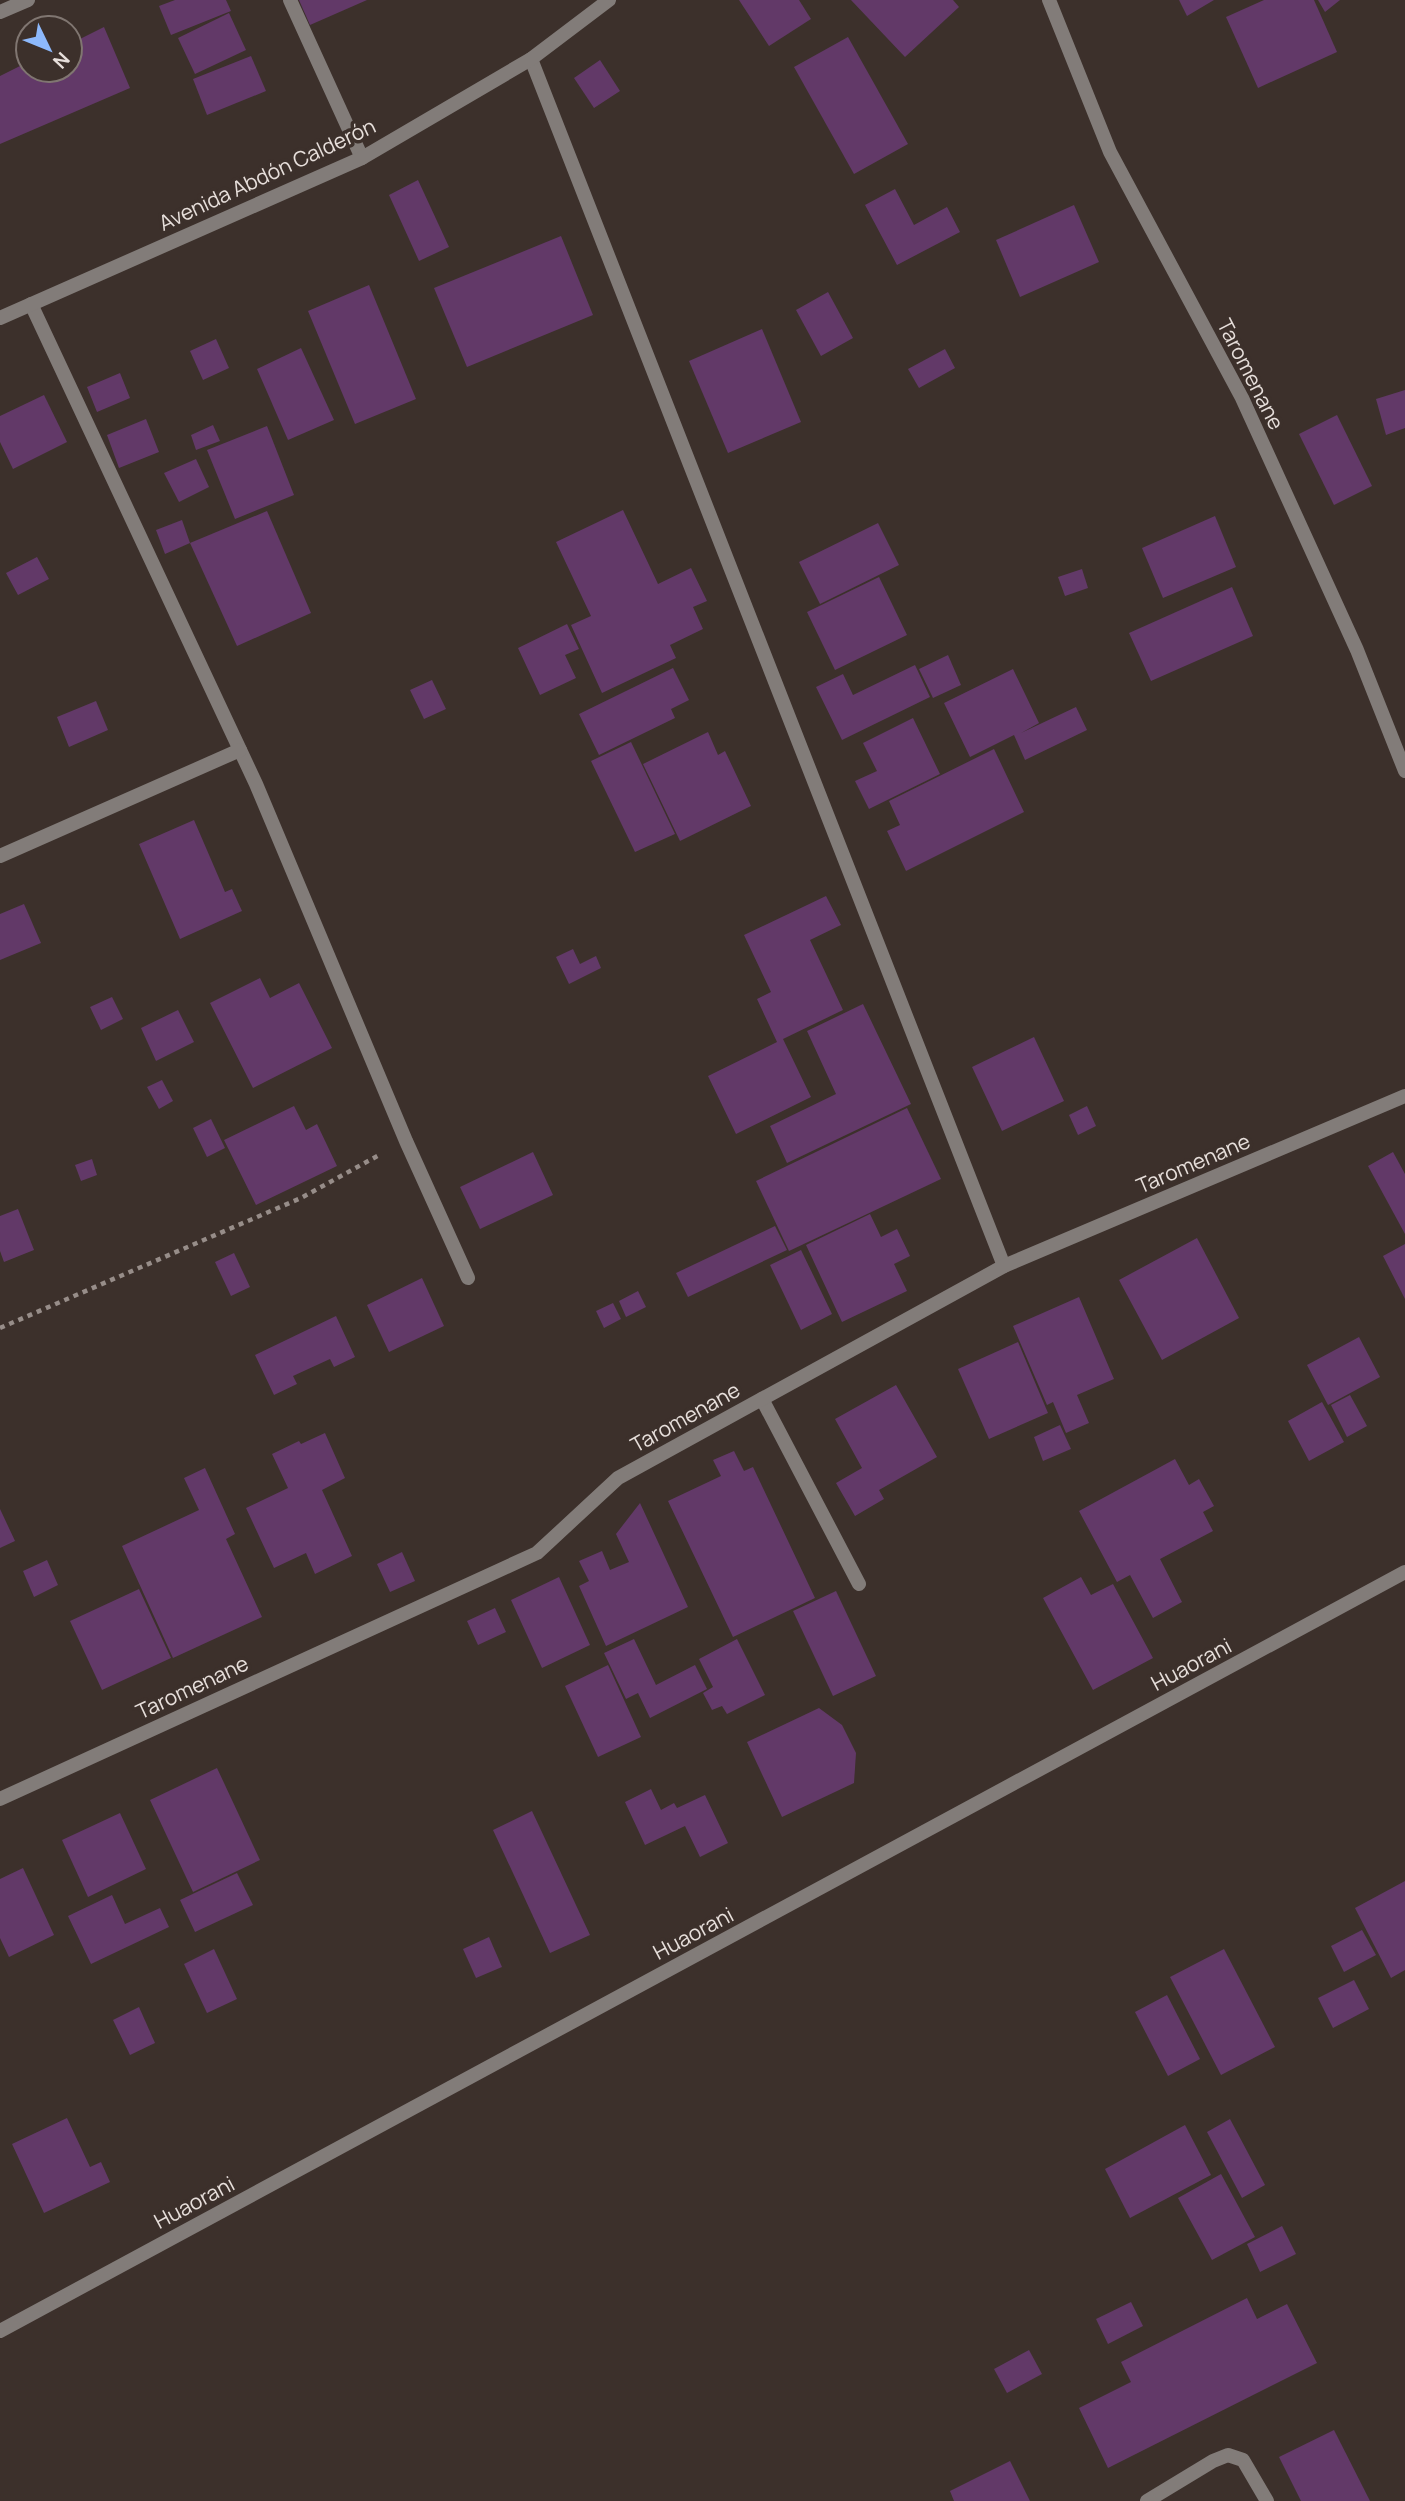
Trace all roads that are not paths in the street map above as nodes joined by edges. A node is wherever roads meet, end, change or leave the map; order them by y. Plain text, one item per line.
1 (28, 0) edge
2 (290, 0) edge
3 (609, 0) edge
4 (1049, 0) edge
5 (0, 12) edge
6 (531, 59) junction
7 (362, 158) junction
8 (31, 304) junction
9 (0, 318) edge
10 (240, 750) junction
11 (1405, 771) edge
12 (0, 856) edge
13 (1405, 1096) edge
14 (1004, 1266) junction
15 (468, 1278) dead end
16 (762, 1399) junction
17 (1405, 1572) edge
18 (859, 1584) dead end
19 (0, 1799) edge
20 (0, 2331) edge
21 (1147, 2501) edge
22 (1266, 2501) edge

1 - 5 street
2 - 7 street
3 - 6 street, Avenida Abdón Calderón
4 - 11 street, Taromenane
6 - 7 street, Avenida Abdón Calderón
6 - 14 street
7 - 8 street, Avenida Abdón Calderón
8 - 9 street, Avenida Abdón Calderón
8 - 10 street
10 - 12 street
10 - 15 street
13 - 14 street, Taromenane
14 - 16 street, Taromenane
16 - 18 street
16 - 19 street, Taromenane
17 - 20 street, Huaorani
21 - 22 street

